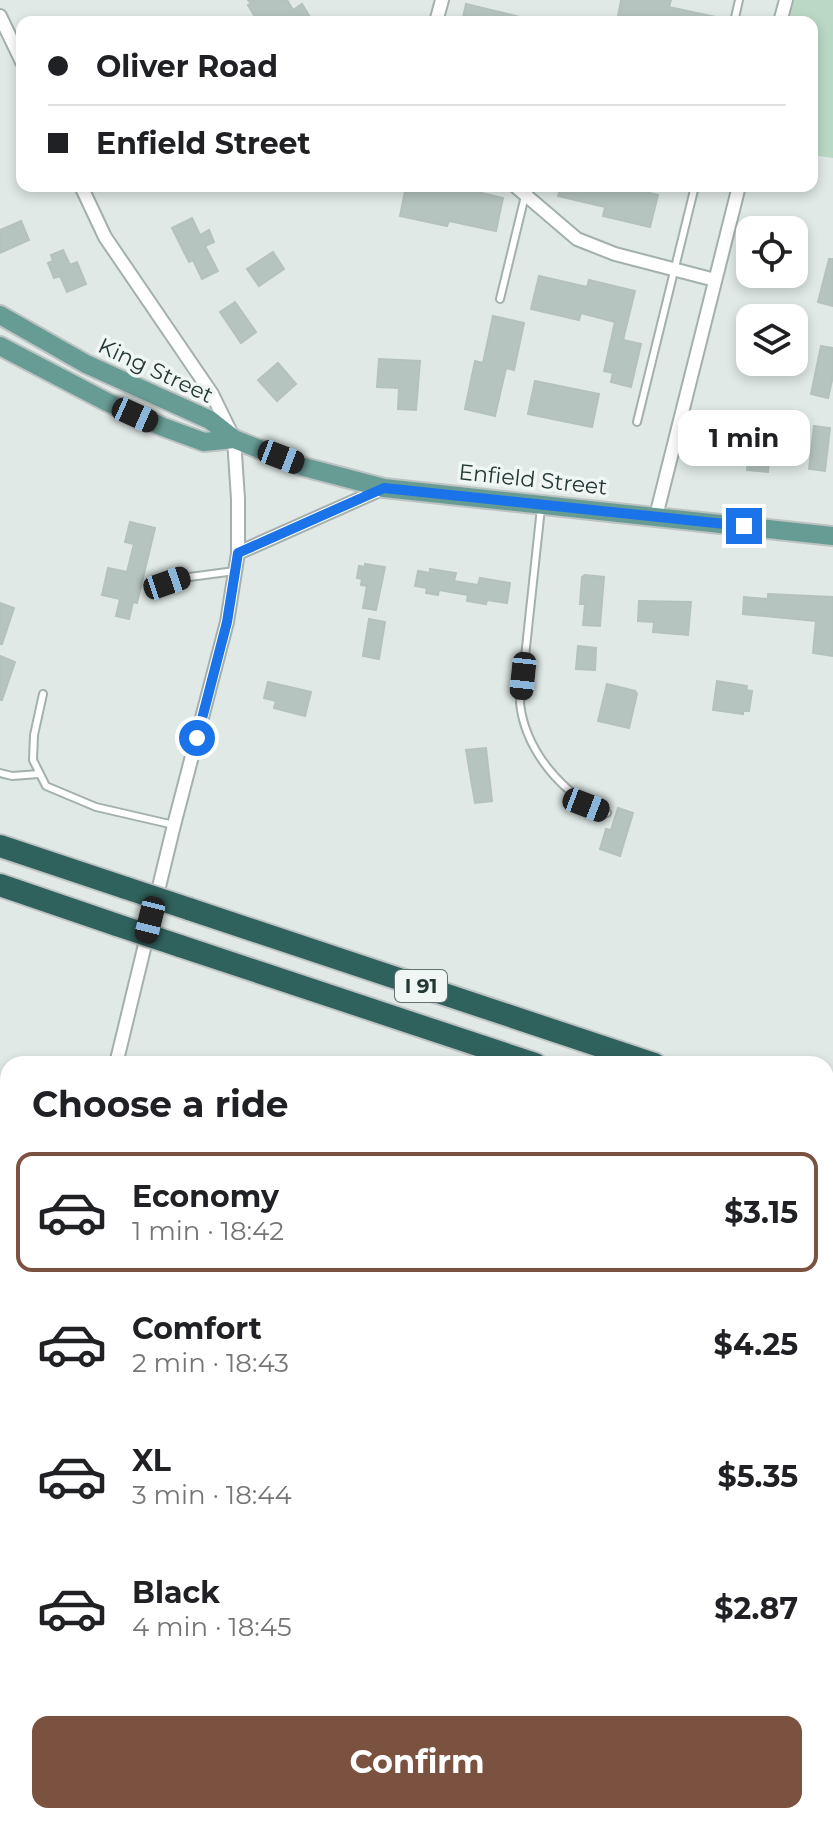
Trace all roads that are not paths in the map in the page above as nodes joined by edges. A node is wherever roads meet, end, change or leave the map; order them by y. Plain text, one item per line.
1 (0, 16) edge
2 (16, 49) edge
3 (84, 192) edge
4 (694, 192) edge
5 (737, 192) edge
6 (528, 193) edge
7 (674, 270) junction
8 (715, 280) junction
9 (500, 299) dead end
10 (0, 315) edge
11 (0, 346) edge
12 (86, 364) junction
13 (73, 386) junction
14 (637, 422) dead end
15 (234, 439) junction
16 (384, 488) junction
17 (541, 504) junction
18 (656, 516) junction
19 (833, 536) edge
20 (238, 553) junction
21 (235, 571) junction
22 (153, 591) dead end
23 (43, 694) dead end
24 (0, 773) edge
25 (39, 774) junction
26 (607, 813) dead end
27 (174, 825) junction
28 (0, 846) edge
29 (0, 885) edge
30 (118, 1056) edge
31 (511, 1056) edge
32 (630, 1056) edge

1 - 2 street
3 - 15 street
4 - 7 lane
5 - 8 street
6 - 7 street
6 - 9 lane
7 - 8 street
7 - 14 lane
8 - 18 street
10 - 12 main road, King Street
11 - 13 main road
12 - 13 main road
12 - 15 main road, King Street
13 - 15 main road
15 - 16 main road, Enfield Street
15 - 20 street
16 - 17 main road, Enfield Street
16 - 20 street
17 - 18 main road, Enfield Street
17 - 26 lane
18 - 19 main road, Enfield Street
20 - 21 street
21 - 22 lane
21 - 27 street
23 - 25 lane
24 - 25 lane
25 - 27 lane
27 - 30 street
28 - 32 highway, I 91, bridge
29 - 31 highway, I 91, bridge

